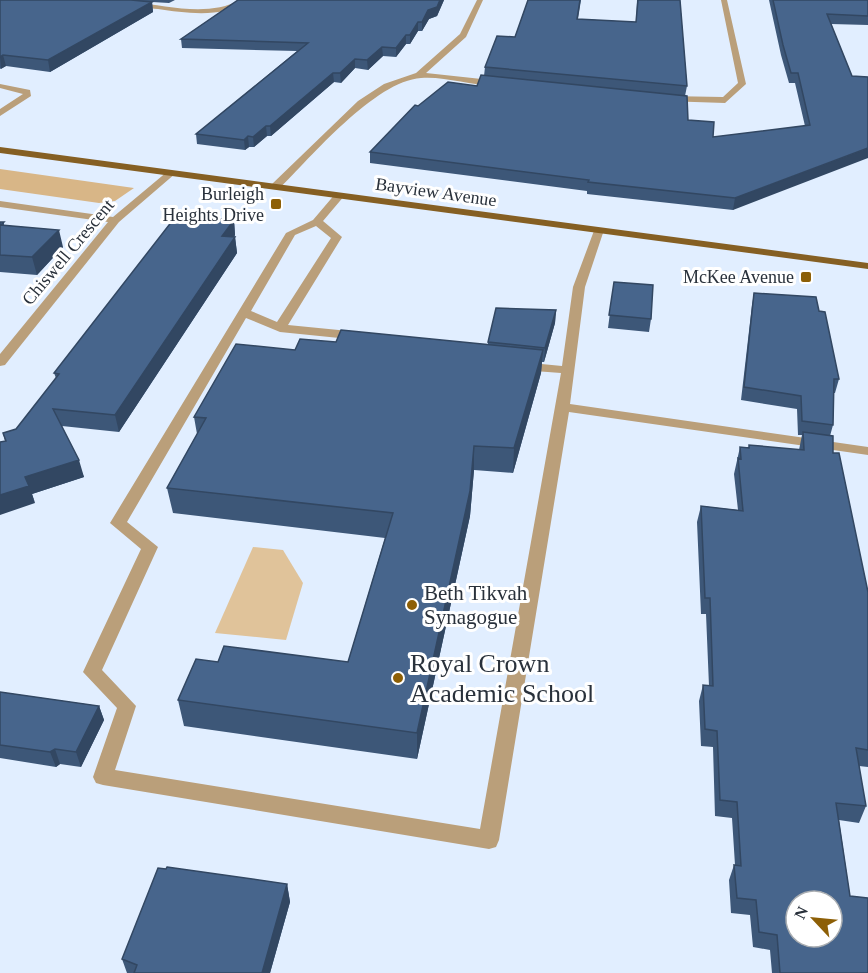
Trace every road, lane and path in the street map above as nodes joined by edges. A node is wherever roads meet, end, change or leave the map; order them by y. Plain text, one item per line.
1 (245, 0) edge
2 (480, 0) edge
3 (724, 0) edge
4 (120, 3) edge
5 (419, 75) junction
6 (511, 84) edge
7 (0, 86) edge
8 (661, 98) edge
9 (0, 113) edge
10 (0, 150) edge
11 (171, 173) junction
12 (275, 187) junction
13 (340, 195) junction
14 (0, 204) edge
15 (115, 220) junction
16 (317, 222) junction
17 (599, 230) junction
18 (868, 266) edge
19 (243, 312) junction
20 (280, 328) junction
21 (378, 338) edge
22 (0, 362) edge
23 (509, 365) edge
24 (566, 370) junction
25 (563, 407) junction
26 (868, 451) edge

1 - 4 street
2 - 5 street
3 - 8 street
5 - 6 street
5 - 12 street
7 - 9 street
10 - 11 main road, Bayview Avenue
11 - 12 main road, Bayview Avenue
11 - 15 street, Chiswell Crescent
12 - 13 main road, Bayview Avenue
13 - 16 street
13 - 17 main road, Bayview Avenue
14 - 15 street
15 - 22 street, Chiswell Crescent
16 - 19 street
16 - 20 street
17 - 18 main road, Bayview Avenue
17 - 24 street
19 - 20 street
19 - 25 street
20 - 21 street
23 - 24 street
24 - 25 street
25 - 26 street

